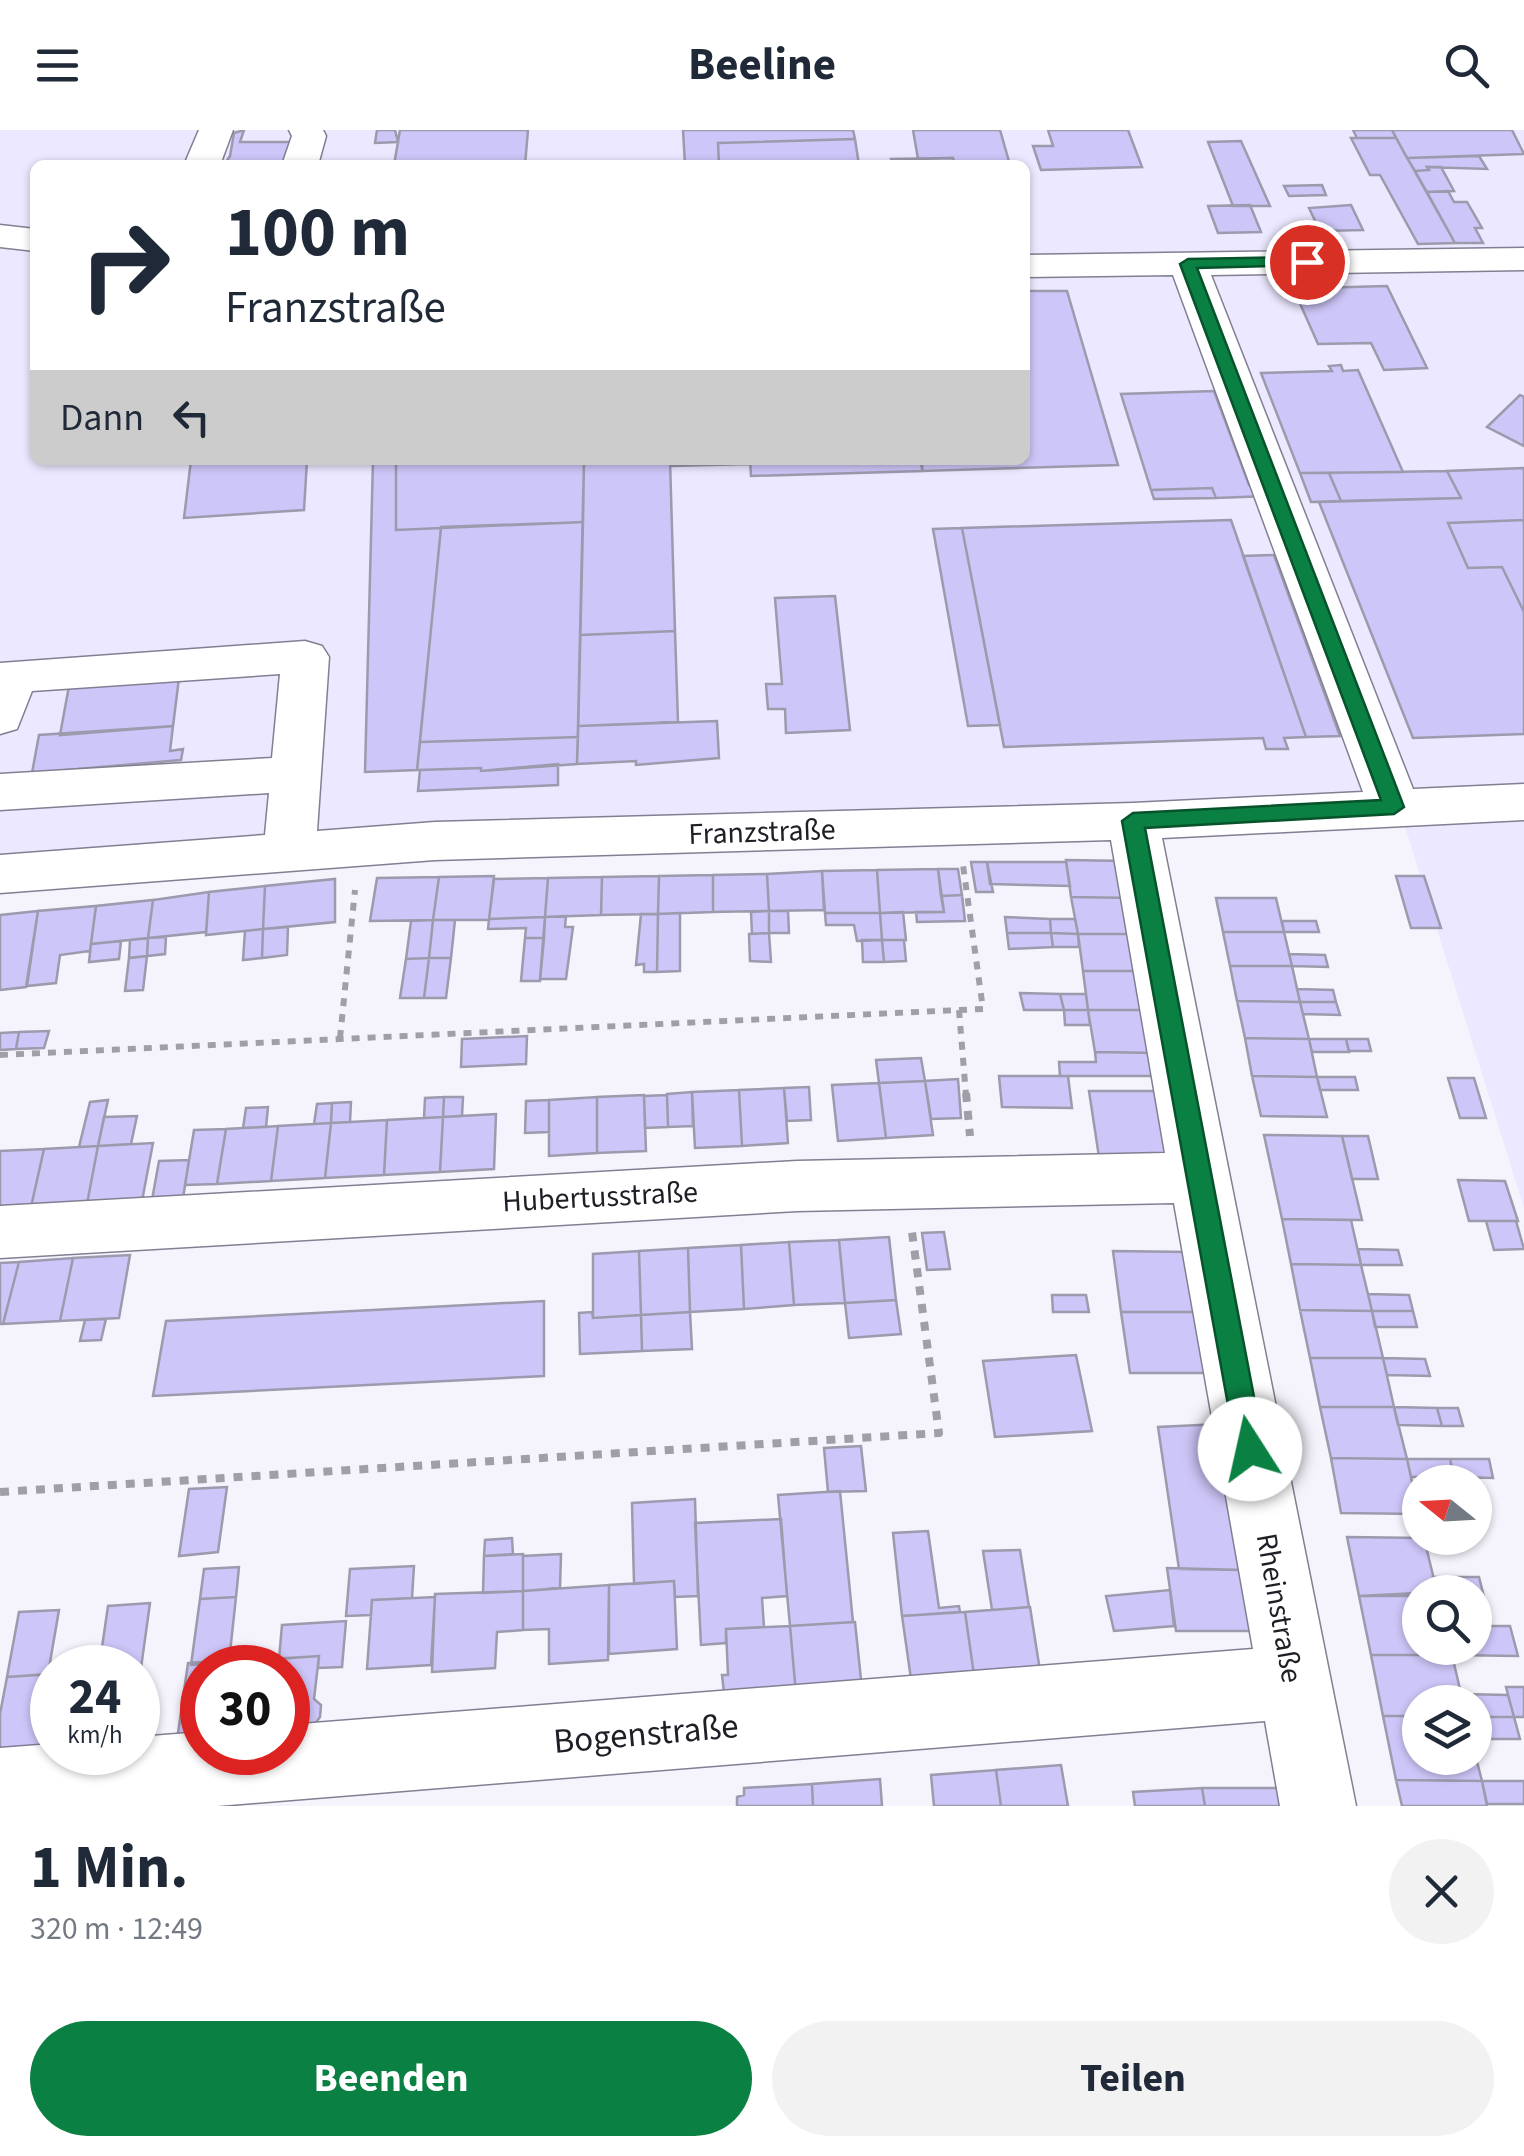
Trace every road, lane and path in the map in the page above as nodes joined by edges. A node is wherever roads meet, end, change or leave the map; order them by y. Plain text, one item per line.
1 (216, 130) edge
2 (306, 130) edge
3 (204, 160) edge
4 (301, 160) edge
5 (0, 236) edge
6 (30, 239) edge
7 (1524, 259) edge
8 (1188, 264) junction
9 (1030, 266) edge
10 (0, 717) edge
11 (296, 774) junction
12 (0, 792) edge
13 (1524, 802) edge
14 (1394, 807) junction
15 (1133, 821) junction
16 (958, 826) junction
17 (360, 845) junction
18 (290, 851) junction
19 (0, 874) edge
20 (960, 1010) junction
21 (340, 1038) junction
22 (0, 1055) edge
23 (1201, 1177) junction
24 (974, 1182) junction
25 (905, 1183) junction
26 (0, 1232) edge
27 (0, 1492) edge
28 (1293, 1682) junction
29 (0, 1786) edge
30 (1318, 1806) edge

1 - 3 street
2 - 4 street
5 - 6 street
7 - 8 street
8 - 9 street
8 - 14 street
10 - 11 street
11 - 12 street
11 - 18 street
13 - 14 street, Franzstraße
14 - 15 street, Franzstraße
15 - 16 street, Franzstraße
15 - 23 street, Rheinstraße
16 - 17 street, Franzstraße
16 - 20 path
17 - 18 street, Franzstraße
17 - 21 path
18 - 19 street, Franzstraße
20 - 21 path
20 - 24 path
21 - 22 path
23 - 24 street, Hubertusstraße
23 - 28 street, Rheinstraße
24 - 25 street, Hubertusstraße
25 - 26 street, Hubertusstraße
25 - 27 path
28 - 29 street, Bogenstraße
28 - 30 street, Rheinstraße

